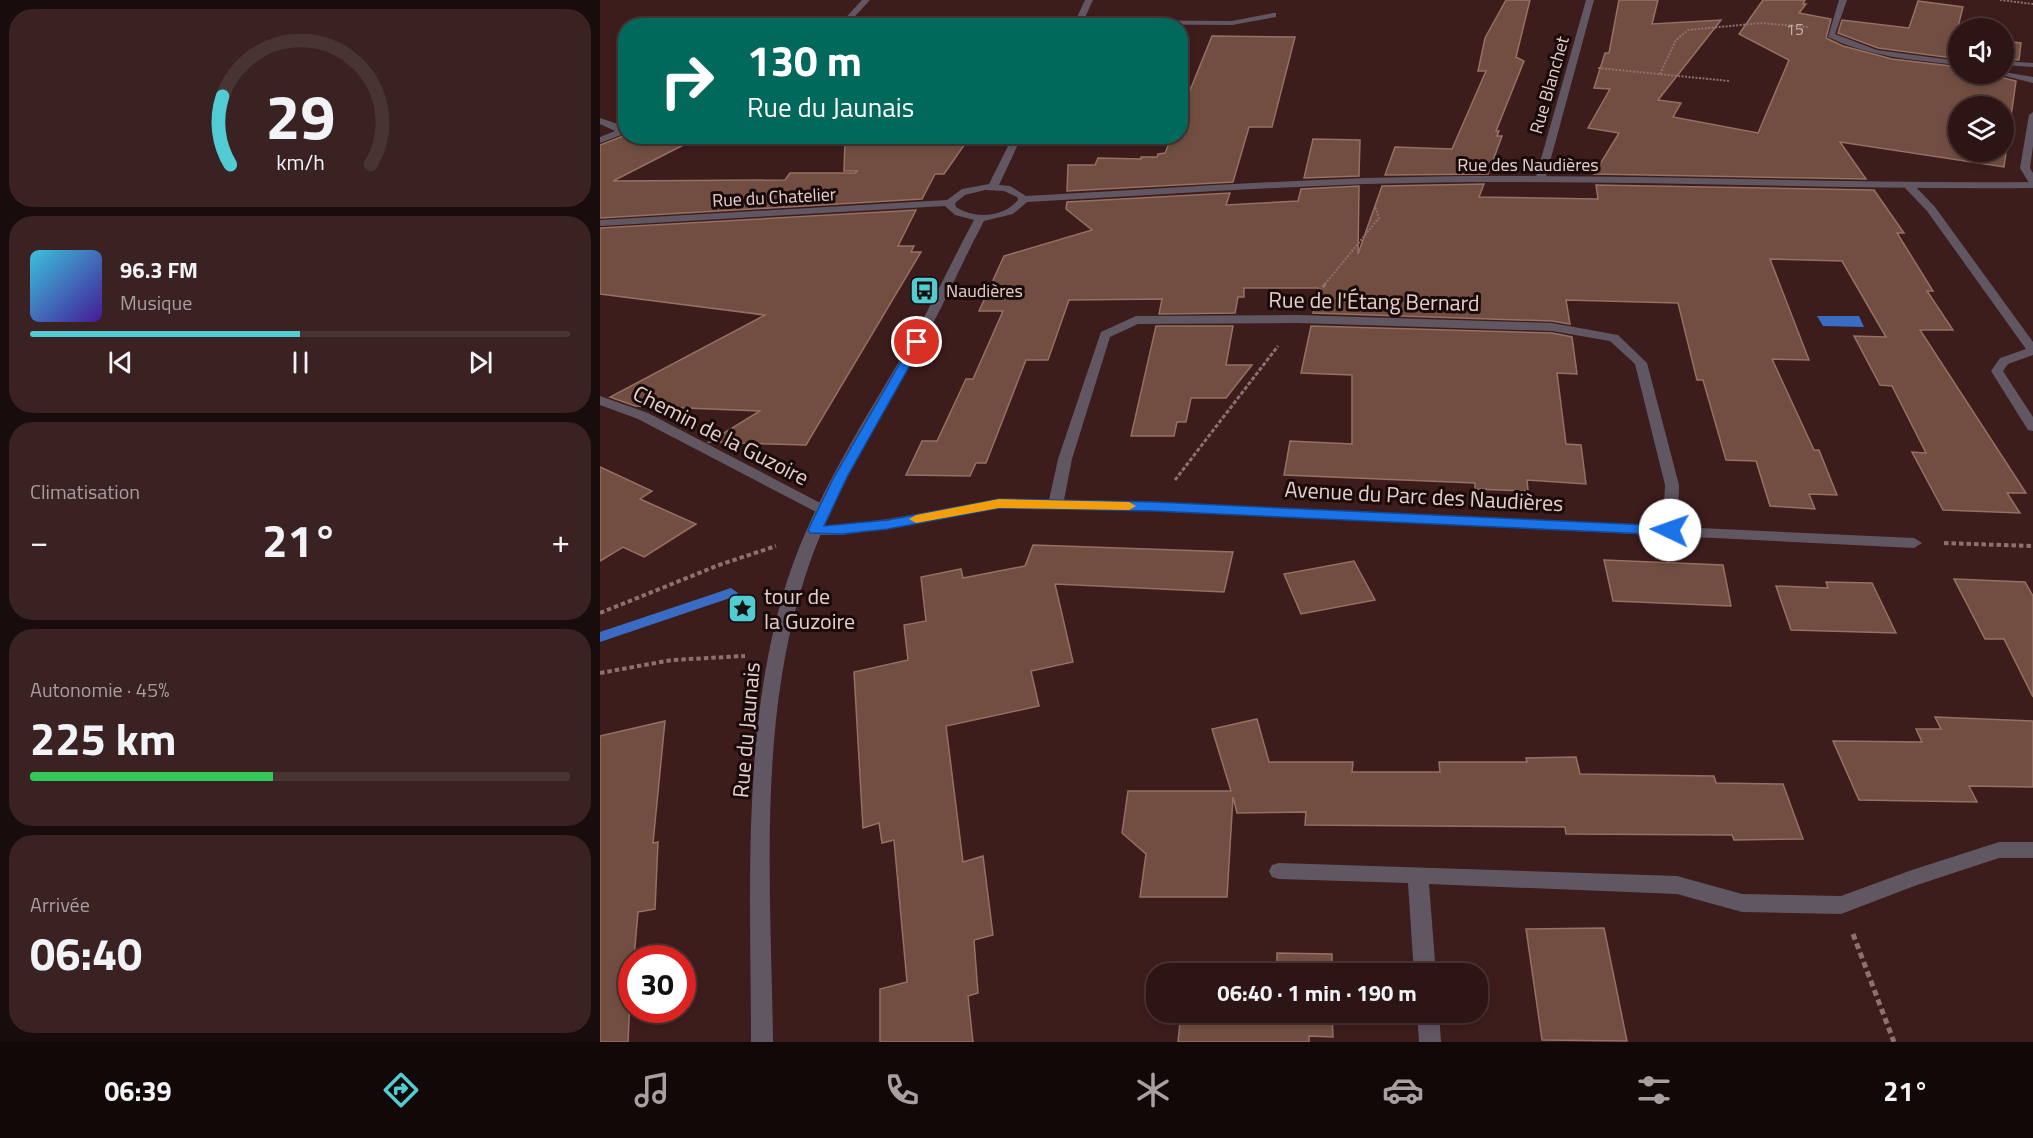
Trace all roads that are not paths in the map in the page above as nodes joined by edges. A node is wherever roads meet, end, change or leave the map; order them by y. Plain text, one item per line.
1 (866, 0) edge
2 (1089, 0) edge
3 (1590, 0) edge
4 (1843, 0) edge
5 (1273, 15) dead end
6 (849, 18) edge
7 (1081, 18) edge
8 (1188, 23) edge
9 (1948, 61) edge
10 (2014, 64) edge
11 (2033, 65) edge
12 (2014, 76) edge
13 (2033, 80) edge
14 (2033, 115) edge
15 (600, 121) edge
16 (618, 128) edge
17 (618, 133) edge
18 (600, 140) edge
19 (1014, 144) edge
20 (1540, 180) junction
21 (2033, 183) edge
22 (1909, 186) junction
23 (993, 187) junction
24 (1023, 199) junction
25 (950, 203) junction
26 (981, 217) junction
27 (600, 223) edge
28 (2033, 351) edge
29 (600, 400) edge
30 (2033, 427) edge
31 (1055, 506) junction
32 (823, 510) junction
33 (1670, 530) junction
34 (813, 534) junction
35 (1914, 543) road end
36 (2033, 850) edge
37 (1279, 872) dead end
38 (1418, 875) junction
39 (1424, 963) edge
40 (1429, 1023) edge
41 (762, 1042) edge
42 (1430, 1042) edge

1 - 6 street
2 - 7 street
3 - 20 street, Rue Blanchet
4 - 9 street
5 - 8 street
10 - 11 street
12 - 13 street
14 - 21 street
15 - 16 street
17 - 18 street
19 - 23 street
20 - 22 street, Rue des Naudières
20 - 24 street, Rue des Naudières
21 - 22 street, Rue des Naudières
22 - 28 street
23 - 24 street
23 - 25 street
24 - 26 street
25 - 26 street
25 - 27 street, Rue du Chatelier
26 - 32 street, Rue du Jaunais
28 - 30 street
29 - 32 street, Chemin de la Guzoire
31 - 33 street, Avenue du Parc des Naudières
31 - 33 street, Rue de l'Étang Bernard
31 - 34 street, Avenue du Parc des Naudières
32 - 34 street, Rue du Jaunais
33 - 35 street, Avenue du Parc des Naudières
34 - 41 street, Rue du Jaunais
36 - 38 street
37 - 38 street
38 - 39 street
40 - 42 street

